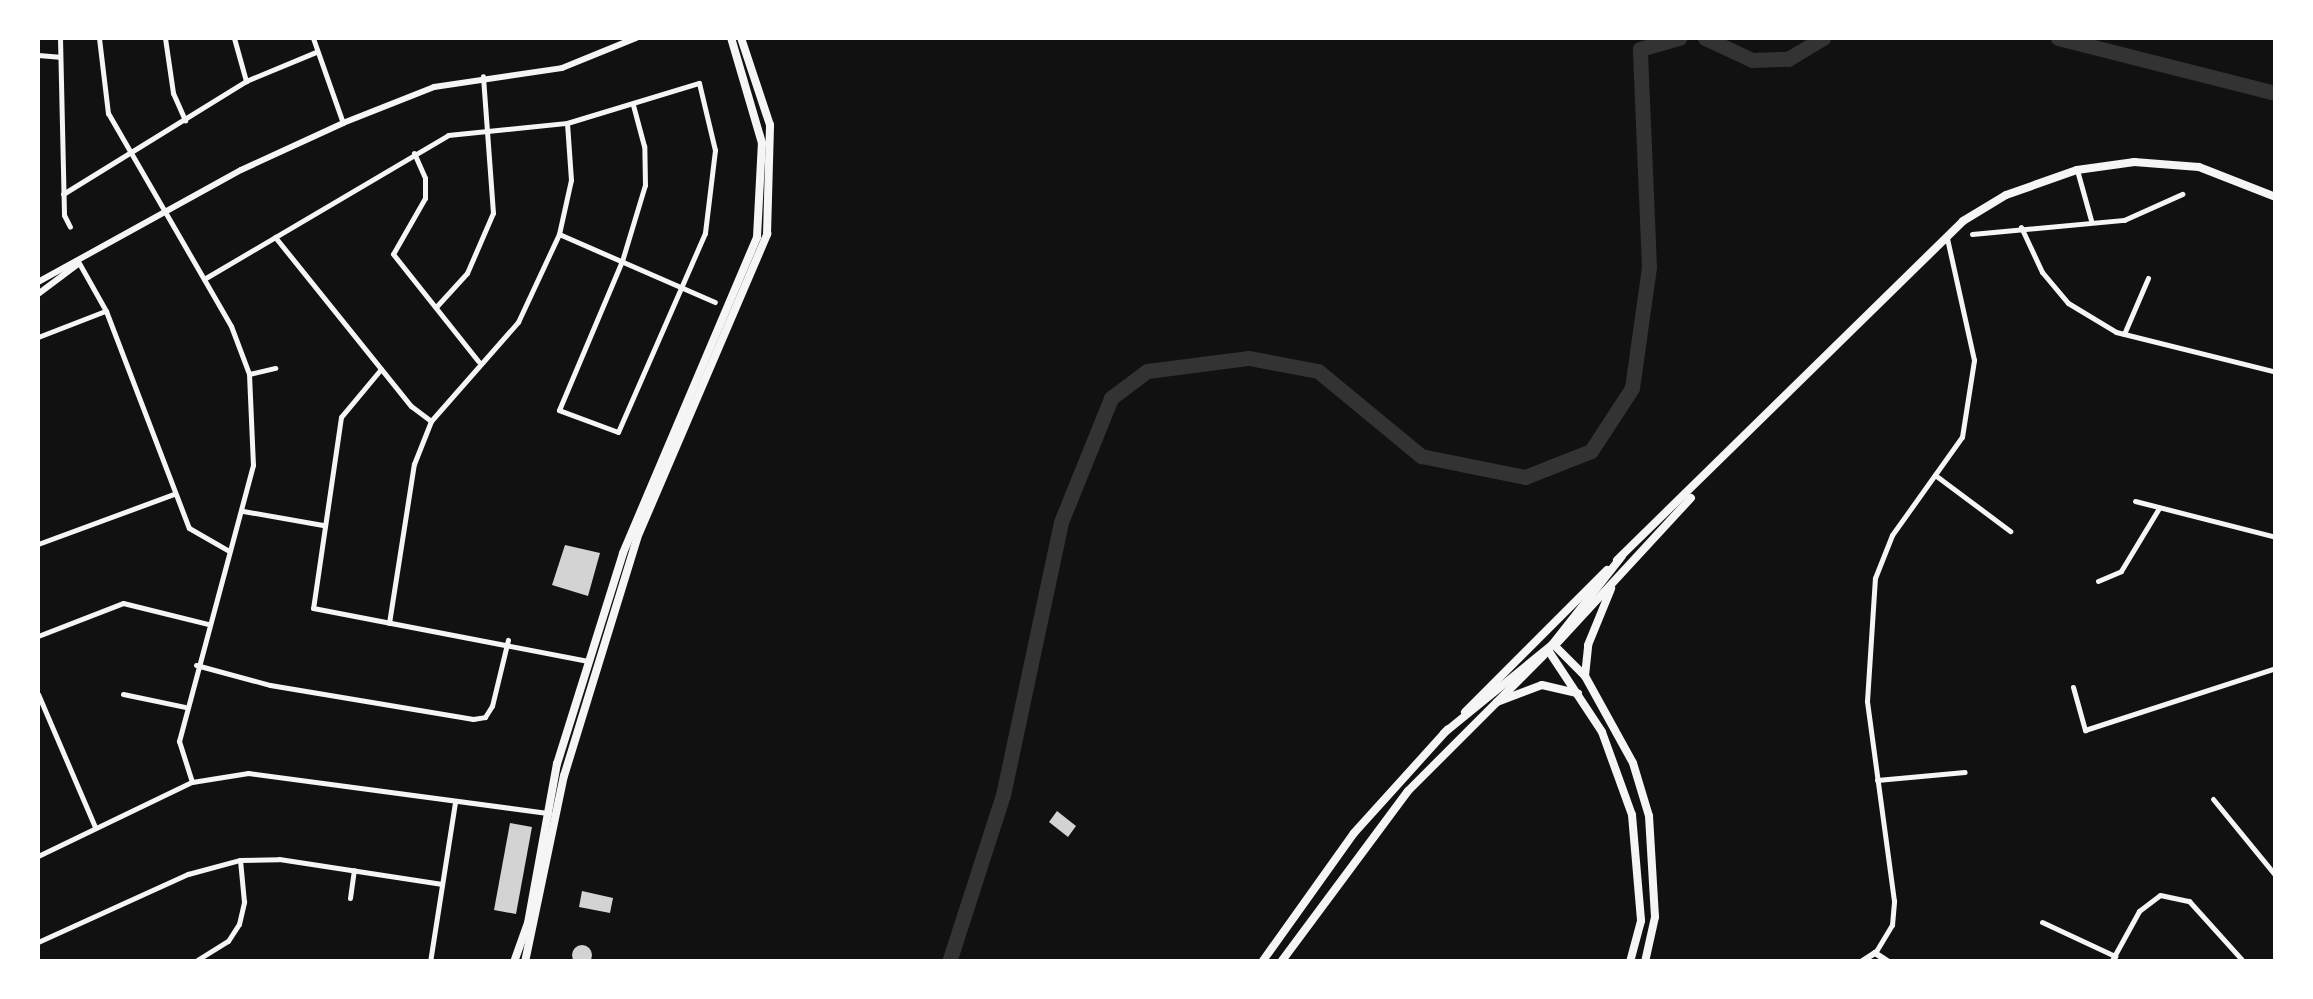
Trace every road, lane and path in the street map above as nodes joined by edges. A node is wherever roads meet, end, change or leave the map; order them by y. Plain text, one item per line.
1 (60, 38) edge
2 (99, 38) edge
3 (165, 38) edge
4 (234, 38) edge
5 (313, 38) edge
6 (731, 38) edge
7 (741, 38) edge
8 (629, 39) edge
9 (316, 52) junction
10 (38, 55) edge
11 (60, 57) junction
12 (482, 76) junction
13 (246, 81) junction
14 (632, 106) junction
15 (185, 120) junction
16 (343, 123) junction
17 (566, 123) junction
18 (489, 130) junction
19 (414, 153) junction
20 (129, 156) junction
21 (2077, 170) junction
22 (63, 194) junction
23 (2182, 194) dead end
24 (2276, 197) edge
25 (164, 211) junction
26 (2091, 220) junction
27 (70, 227) dead end
28 (2021, 227) junction
29 (559, 234) junction
30 (1972, 234) dead end
31 (275, 237) junction
32 (1947, 238) junction
33 (758, 248) junction
34 (622, 260) junction
35 (78, 264) junction
36 (2148, 278) dead end
37 (204, 279) junction
38 (38, 282) edge
39 (684, 289) junction
40 (38, 294) edge
41 (715, 302) dead end
42 (436, 308) junction
43 (106, 311) junction
44 (2124, 334) junction
45 (38, 337) edge
46 (478, 361) junction
47 (275, 368) dead end
48 (381, 369) junction
49 (2276, 372) edge
50 (249, 374) junction
51 (430, 421) junction
52 (1936, 475) junction
53 (1700, 486) junction
54 (174, 494) junction
55 (2135, 501) dead end
56 (2159, 508) junction
57 (243, 511) junction
58 (322, 525) junction
59 (2010, 531) dead end
60 (2276, 538) edge
61 (38, 544) edge
62 (229, 551) junction
63 (1622, 556) junction
64 (2098, 581) dead end
65 (1611, 590) junction
66 (389, 623) junction
67 (208, 624) junction
68 (38, 636) edge
69 (508, 640) junction
70 (1551, 647) junction
71 (593, 662) junction
72 (196, 665) junction
73 (2276, 668) edge
74 (1586, 676) junction
75 (2073, 687) dead end
76 (1579, 693) junction
77 (38, 694) edge
78 (123, 694) dead end
79 (1497, 702) junction
80 (185, 708) junction
81 (1444, 733) junction
82 (1965, 772) dead end
83 (1876, 780) junction
84 (192, 782) junction
85 (2214, 799) dead end
86 (455, 801) junction
87 (546, 812) junction
88 (558, 814) junction
89 (95, 826) junction
90 (38, 856) edge
91 (240, 860) junction
92 (354, 870) junction
93 (2276, 876) edge
94 (442, 884) junction
95 (350, 898) dead end
96 (2042, 922) dead end
97 (38, 942) edge
98 (1875, 953) junction
99 (2113, 959) edge
100 (194, 962) edge
101 (430, 962) edge
102 (514, 962) edge
103 (525, 962) edge
104 (1262, 962) edge
105 (1281, 962) edge
106 (1630, 962) edge
107 (1645, 962) edge
108 (1861, 962) edge
109 (1889, 962) edge
110 (2244, 962) edge

1 - 11 street
2 - 20 street
3 - 15 street
4 - 13 street
5 - 9 street
6 - 33 main road
7 - 33 main road
8 - 12 street
9 - 13 street
9 - 16 street
10 - 11 street
11 - 22 street
12 - 16 street
12 - 18 street
13 - 15 street
14 - 17 street
14 - 34 street
14 - 39 street
15 - 20 street
16 - 25 street
17 - 18 street
17 - 29 street
18 - 19 street
18 - 42 street
19 - 31 street
19 - 42 street
20 - 22 street
20 - 25 street
21 - 24 main road
21 - 26 street
21 - 32 main road
22 - 27 street
23 - 26 street
25 - 35 street
25 - 37 street
26 - 28 street
28 - 30 street
28 - 44 street
29 - 34 street
29 - 46 street
31 - 37 street
31 - 48 street
32 - 52 street
32 - 53 main road
33 - 71 main road
34 - 39 street
34 - 39 street
35 - 38 street
35 - 40 street
35 - 43 street
36 - 44 street
37 - 50 street
39 - 41 street
42 - 46 street
43 - 45 street
43 - 54 street
44 - 49 street
46 - 51 street
47 - 50 street
48 - 51 street
48 - 58 street
50 - 57 street
51 - 66 street
52 - 59 street
52 - 83 street
53 - 63 main road
53 - 65 main road
54 - 61 street
54 - 62 street
55 - 56 street
56 - 60 street
56 - 64 street
57 - 58 street
57 - 62 street
58 - 66 street
62 - 67 street
63 - 70 main road
63 - 81 main road
65 - 70 main road
65 - 74 main road
66 - 69 street
67 - 68 street
67 - 72 street
69 - 71 street
69 - 72 street
70 - 74 main road
70 - 76 main road
70 - 79 main road
70 - 81 main road
71 - 87 main road
71 - 88 main road
72 - 80 street
73 - 75 street
74 - 107 main road
76 - 79 main road
76 - 106 main road
77 - 89 street
78 - 80 street
79 - 105 main road
80 - 84 street
81 - 104 main road
82 - 83 street
83 - 98 street
84 - 86 street
84 - 89 street
85 - 93 street
86 - 87 street
86 - 94 street
87 - 88 street
87 - 102 main road
88 - 103 main road
89 - 90 street
91 - 92 street
91 - 97 street
91 - 100 street
92 - 94 street
92 - 95 street
94 - 101 street
96 - 99 street
98 - 108 street
98 - 109 street
99 - 110 street

